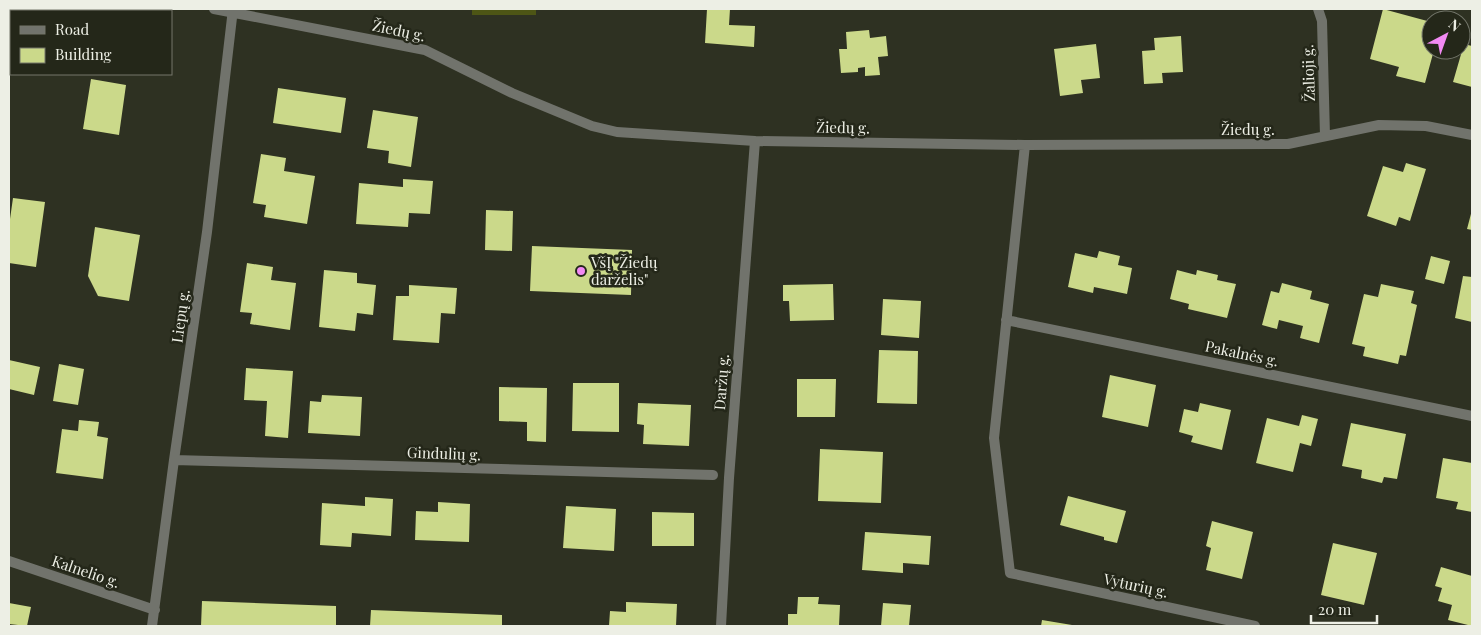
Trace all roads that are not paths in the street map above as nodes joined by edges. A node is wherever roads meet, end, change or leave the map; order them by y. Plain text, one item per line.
1 (214, 9) edge
2 (1318, 9) edge
3 (232, 10) edge
4 (1472, 135) edge
5 (1325, 136) junction
6 (755, 141) junction
7 (1025, 145) junction
8 (1006, 320) junction
9 (1472, 416) edge
10 (174, 460) junction
11 (713, 475) dead end
12 (9, 561) edge
13 (155, 610) junction
14 (152, 626) edge
15 (721, 626) edge
16 (1255, 626) edge

1 - 3 street, Žiedų g.
2 - 5 street, Žalioji g.
3 - 6 street, Žiedų g.
3 - 10 street, Liepų g.
4 - 5 street, Žiedų g.
5 - 7 street, Žiedų g.
6 - 7 street, Žiedų g.
6 - 15 street, Daržų g.
7 - 8 street
8 - 9 street, Pakalnės g.
8 - 16 street, Vyturių g.
10 - 11 street, Gindulių g.
10 - 13 street, Liepų g.
12 - 13 street, Kalnelio g.
13 - 14 street, Liepų g.

